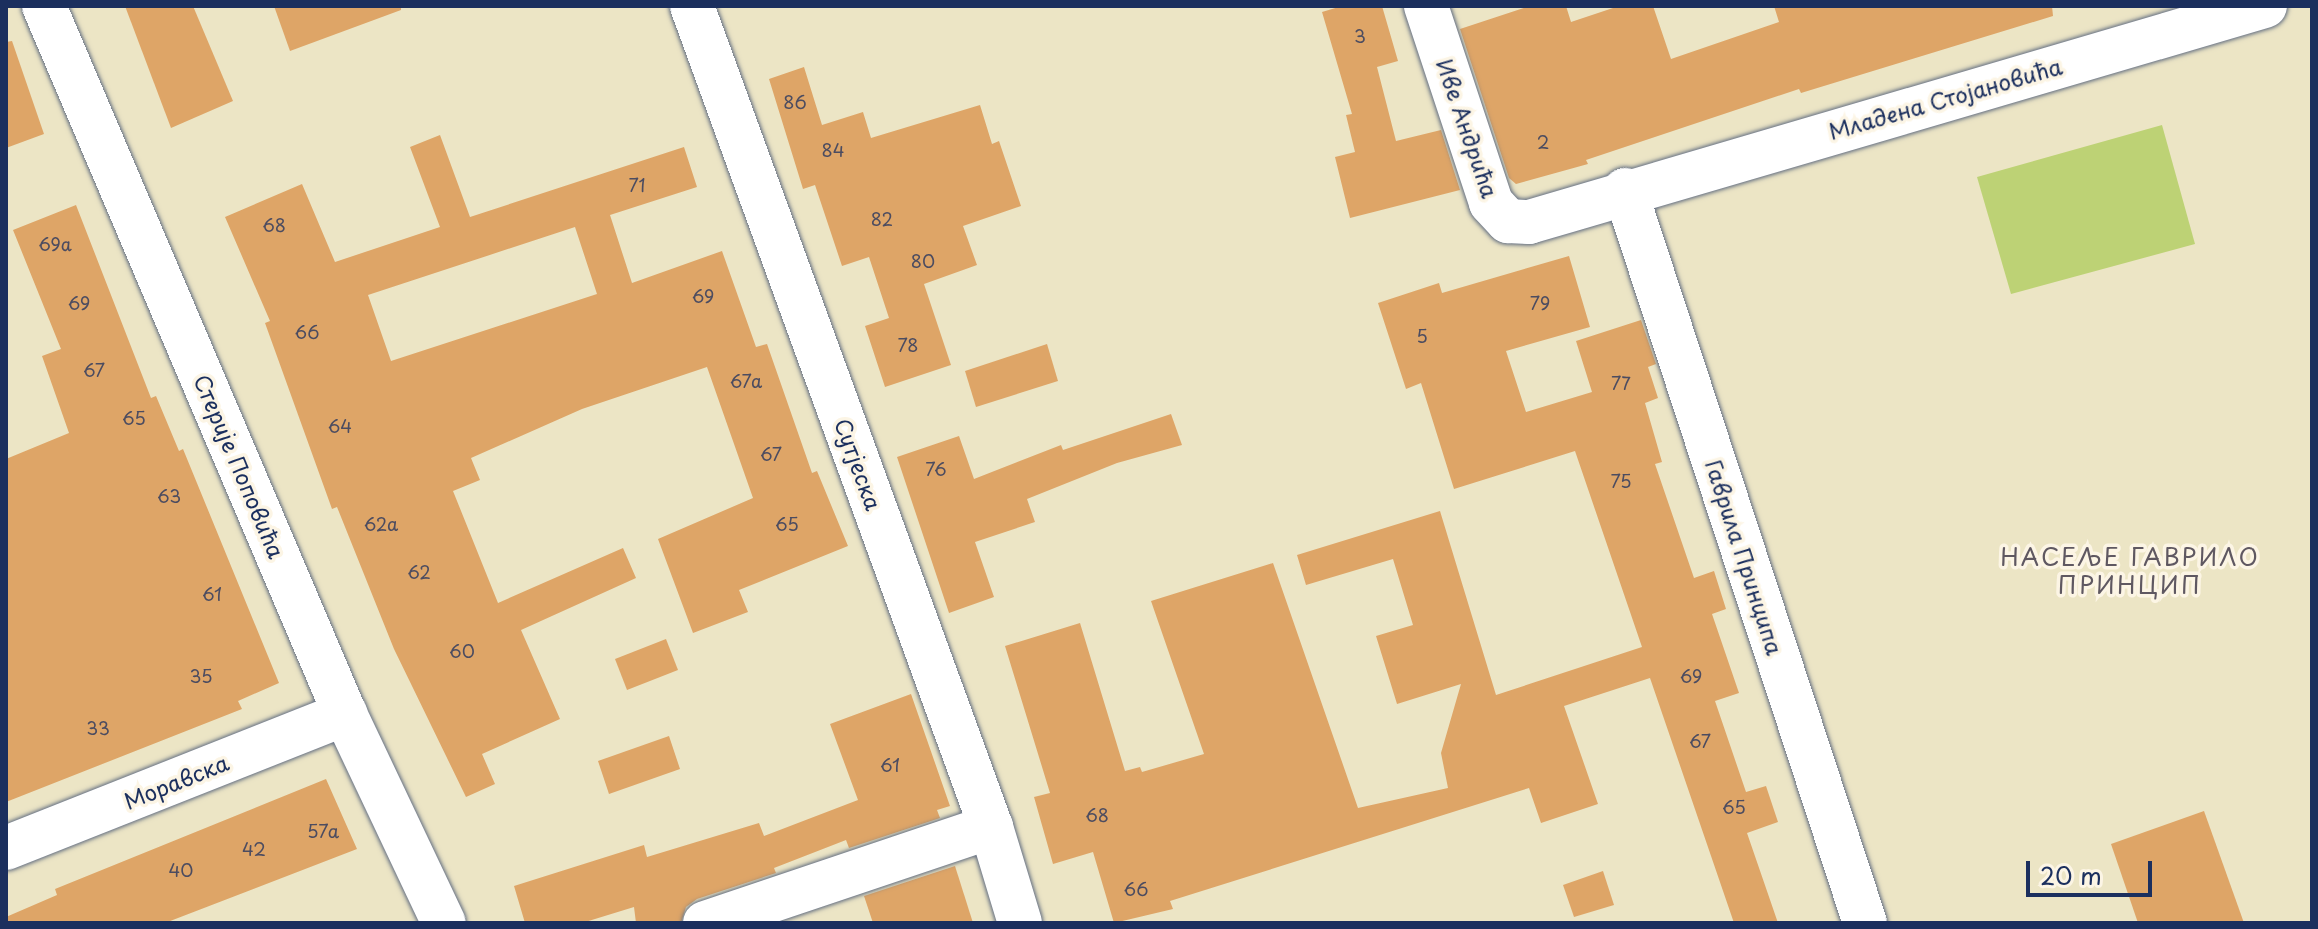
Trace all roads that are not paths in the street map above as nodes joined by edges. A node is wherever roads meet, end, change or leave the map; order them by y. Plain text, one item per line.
1 (44, 6) edge
2 (692, 6) edge
3 (1426, 6) edge
4 (2265, 6) edge
5 (1625, 190) junction
6 (345, 714) junction
7 (991, 827) junction
8 (6, 848) edge
9 (444, 923) edge
10 (705, 923) edge
11 (1020, 923) edge
12 (1865, 923) edge

1 - 6 street, Стерије Поповића
2 - 7 street, Сутјеска
3 - 5 street, Иве Андрића
4 - 5 street, Младена Стојановића
5 - 12 street, Гаврила Принципа
6 - 8 street, Моравска
6 - 9 street, Стерије Поповића
7 - 10 street
7 - 11 street, Сутјеска

